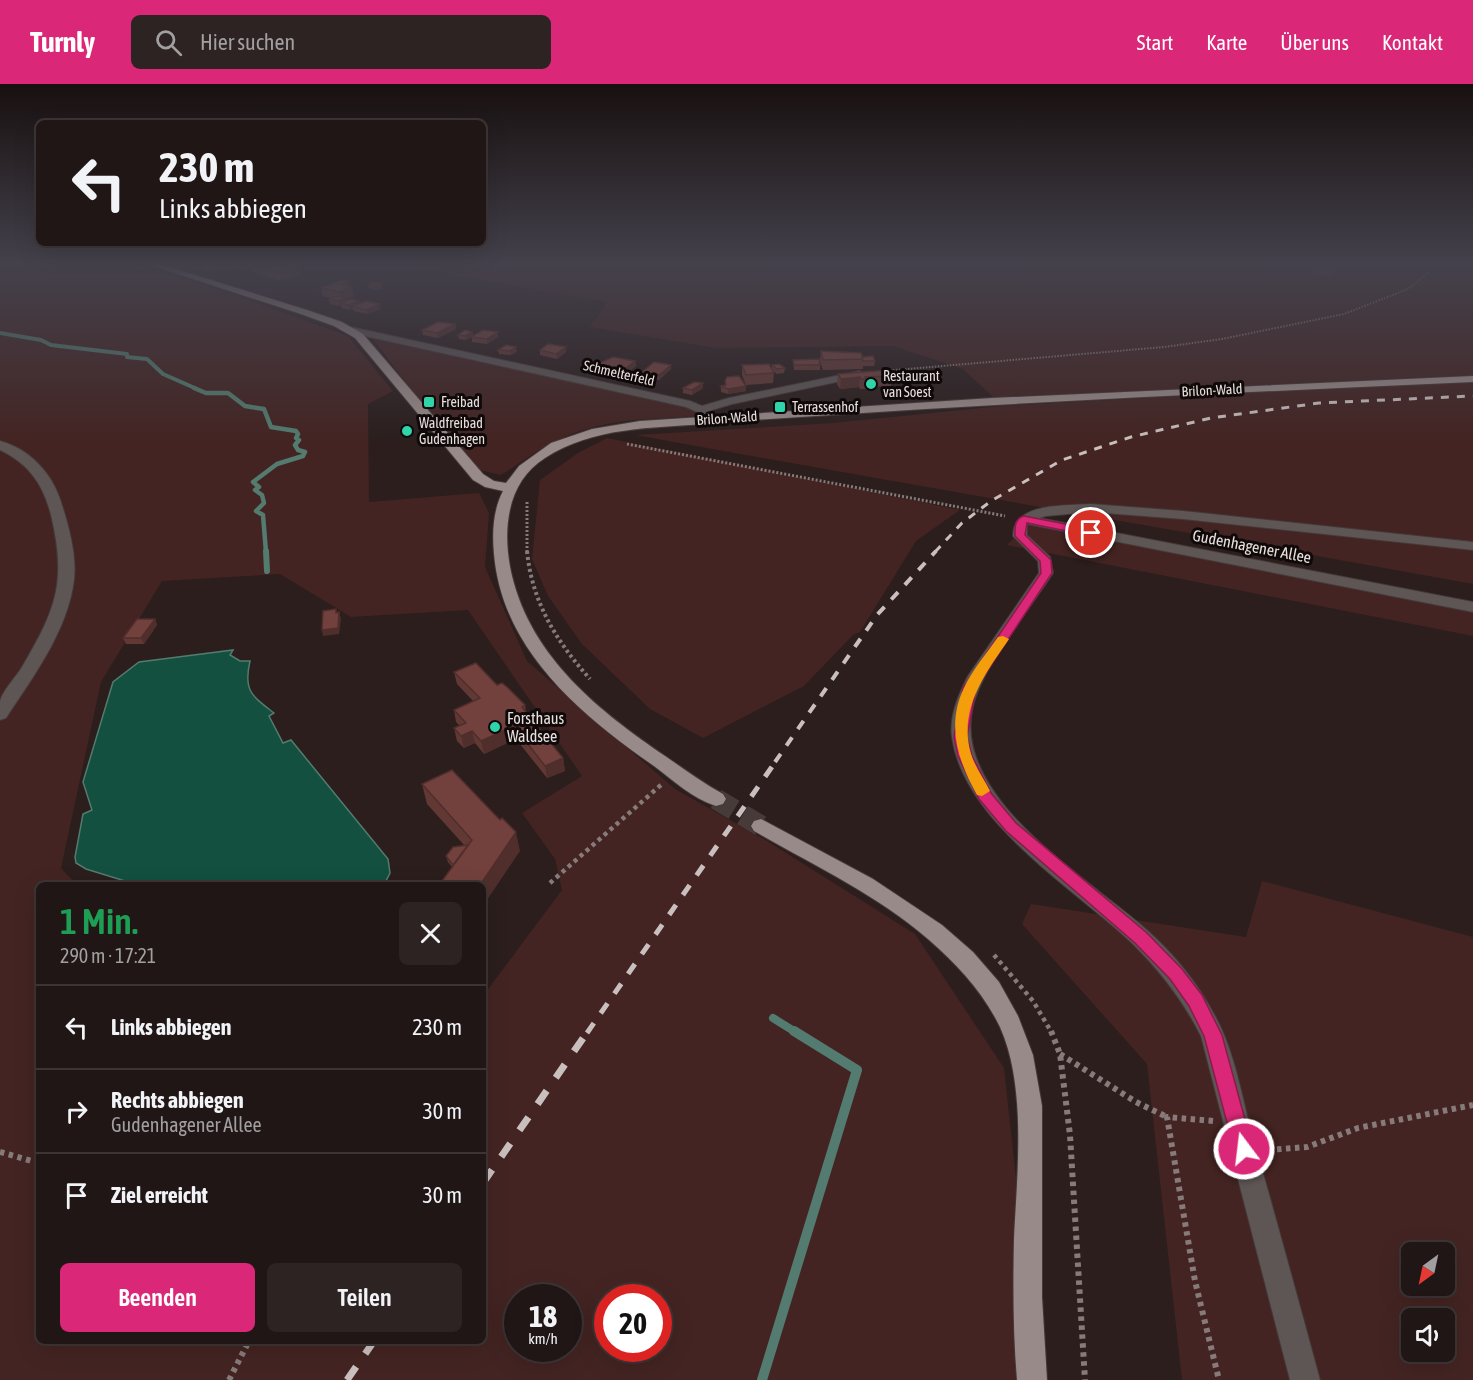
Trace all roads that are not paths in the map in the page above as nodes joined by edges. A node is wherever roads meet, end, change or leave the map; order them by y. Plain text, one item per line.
1 (331, 322) edge
2 (351, 330) junction
3 (880, 371) edge
4 (1473, 379) edge
5 (0, 445) edge
6 (509, 488) junction
7 (1014, 518) junction
8 (1473, 546) edge
9 (1473, 607) edge
10 (0, 714) edge
11 (716, 799) tunnel mouth
12 (761, 826) tunnel mouth
13 (1032, 1380) edge
14 (1305, 1380) edge

1 - 2 main road, Schmelterfeld
2 - 3 street, Schmelterfeld
2 - 6 main road, Schmelterfeld
4 - 6 main road, Brilon-Wald
5 - 10 street
6 - 11 main road, Brilon-Wald
7 - 8 street
7 - 9 street, Gudenhagener Allee
7 - 14 street
12 - 13 main road

